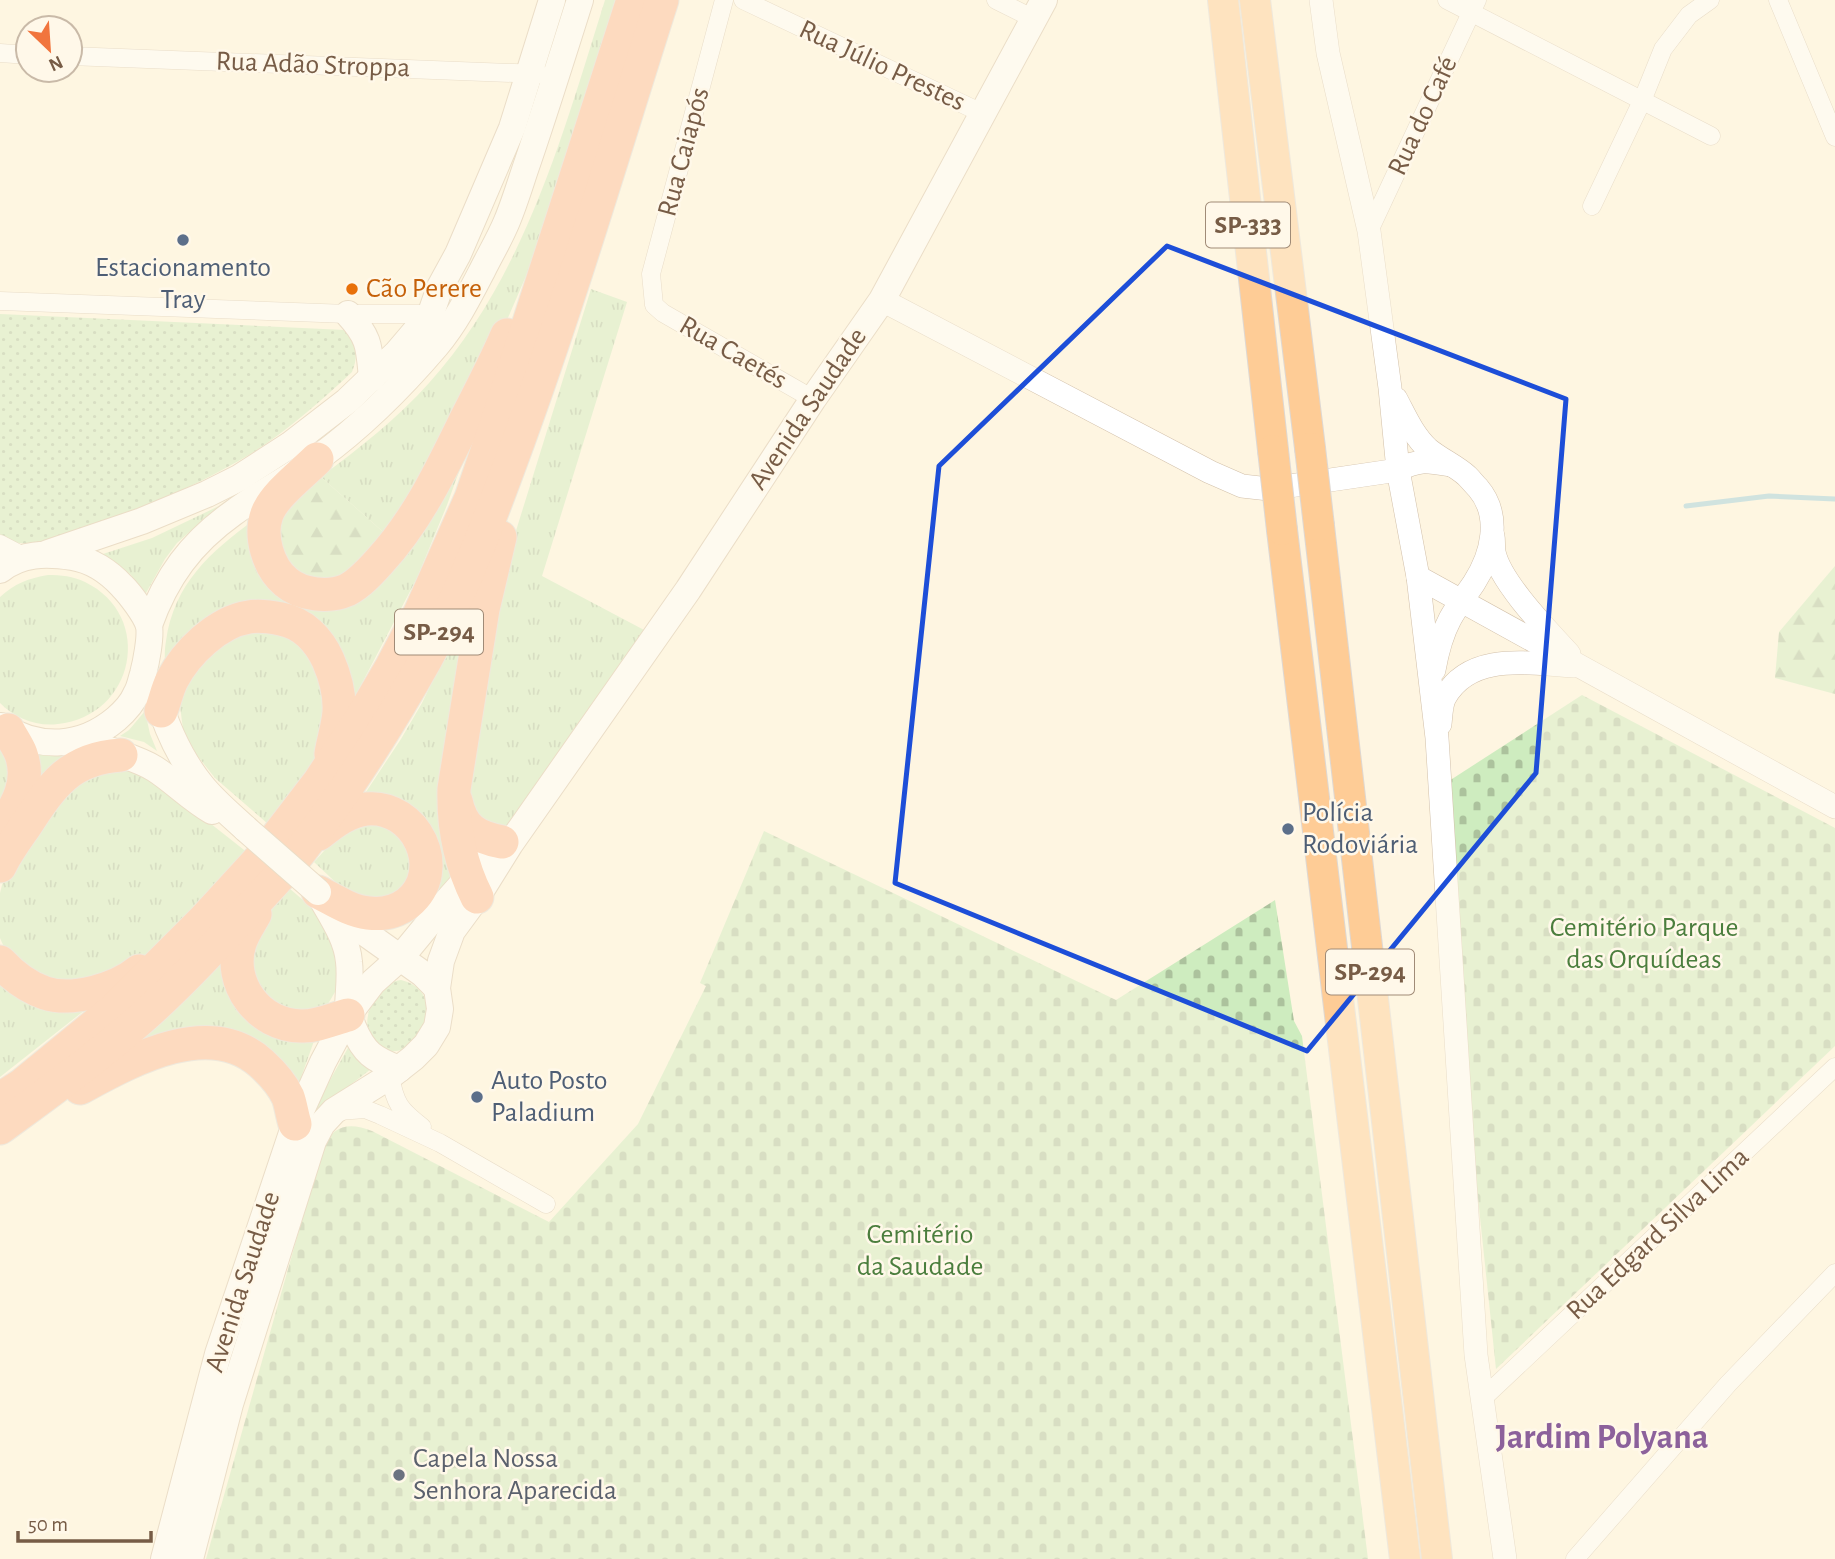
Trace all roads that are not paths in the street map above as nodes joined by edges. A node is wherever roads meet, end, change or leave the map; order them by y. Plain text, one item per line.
1 (552, 0) edge
2 (580, 0) edge
3 (633, 0) edge
4 (662, 0) edge
5 (724, 0) edge
6 (743, 0) edge
7 (996, 0) edge
8 (1223, 0) edge
9 (1255, 0) edge
10 (1308, 0) edge
11 (1321, 0) edge
12 (1447, 0) edge
13 (1710, 0) edge
14 (1778, 0) edge
15 (1474, 6) edge
16 (1039, 10) edge
17 (1328, 53) junction
18 (84, 57) edge
19 (529, 73) junction
20 (556, 75) junction
21 (1642, 101) junction
22 (984, 114) junction
23 (1711, 136) dead end
24 (1835, 137) edge
25 (578, 173) junction
26 (1592, 206) dead end
27 (1369, 231) junction
28 (882, 300) junction
29 (0, 301) edge
30 (654, 305) joint
31 (431, 313) junction
32 (348, 314) junction
33 (460, 315) junction
34 (546, 367) junction
35 (372, 378) junction
36 (1390, 388) junction
37 (813, 399) junction
38 (1310, 448) joint
39 (1273, 450) joint
40 (317, 459) junction
41 (1450, 465) junction
42 (1398, 470) junction
43 (1493, 531) junction
44 (0, 544) edge
45 (36, 555) junction
46 (0, 570) edge
47 (1418, 577) junction
48 (1462, 600) junction
49 (149, 625) junction
50 (146, 661) junction
51 (1581, 667) junction
52 (1431, 684) junction
53 (161, 711) junction
54 (4, 728) edge
55 (1437, 738) junction
56 (76, 741) junction
57 (121, 755) junction
58 (319, 782) junction
59 (454, 789) junction
60 (542, 799) junction
61 (1835, 807) edge
62 (246, 829) junction
63 (0, 831) edge
64 (502, 842) junction
65 (304, 847) junction
66 (0, 866) edge
67 (272, 884) junction
68 (318, 892) junction
69 (464, 892) junction
70 (204, 920) junction
71 (368, 935) junction
72 (401, 957) junction
73 (0, 962) edge
74 (437, 988) junction
75 (348, 1015) junction
76 (1835, 1067) edge
77 (394, 1072) junction
78 (0, 1099) edge
79 (334, 1111) junction
80 (295, 1124) junction
81 (0, 1129) edge
82 (440, 1143) junction
83 (546, 1204) dead end
84 (1835, 1273) edge
85 (1482, 1400) junction
86 (164, 1559) edge
87 (190, 1559) edge
88 (1405, 1559) edge
89 (1437, 1559) edge
90 (1505, 1559) edge
91 (1575, 1559) edge

1 - 19 main road
2 - 20 main road
3 - 25 highway, SP-294
4 - 34 highway, SP-294
5 - 30 street, Rua Caiapós
6 - 22 street, Rua Júlio Prestes
7 - 16 street
8 - 39 highway, SP-333
9 - 38 highway, SP-333
10 - 17 street
11 - 17 street
12 - 15 street
13 - 21 street
14 - 24 street
15 - 21 street
15 - 27 street, Rua do Café
16 - 22 main road, Avenida Saudade
17 - 27 street
18 - 19 street, Rua Adão Stroppa
19 - 20 street, Rua Adão Stroppa
19 - 31 main road
20 - 33 main road
21 - 23 street
21 - 26 street
22 - 28 main road, Avenida Saudade
25 - 40 highway
25 - 58 highway, SP-294
27 - 36 street
28 - 37 main road, Avenida Saudade
28 - 42 street
29 - 32 street
30 - 37 street, Rua Caetés
31 - 32 street
31 - 33 street
31 - 35 main road
32 - 35 main road
33 - 40 main road
34 - 59 highway
34 - 65 highway, SP-294
35 - 45 main road
36 - 41 street
36 - 42 street
37 - 60 main road, Avenida Saudade
38 - 89 highway, SP-294, bridge
39 - 88 highway, SP-294, bridge
40 - 49 main road
41 - 42 street
41 - 43 street
42 - 47 street
43 - 48 street
43 - 51 street
44 - 45 street
45 - 46 main road
45 - 49 main road
47 - 48 street
47 - 52 street
48 - 51 street
48 - 52 street
49 - 50 main road
50 - 53 main road
50 - 56 main road
51 - 55 street
51 - 61 street
52 - 55 street
53 - 58 highway
53 - 62 main road
54 - 56 main road
54 - 63 highway
55 - 85 street
56 - 57 main road
57 - 62 main road
57 - 66 highway
58 - 70 highway, SP-294
59 - 64 highway
59 - 69 highway
60 - 64 main road
60 - 69 main road
62 - 68 main road, bridge
64 - 69 main road
65 - 67 highway, SP-294
65 - 68 highway
67 - 75 highway
67 - 81 highway, SP-294
68 - 71 main road
68 - 75 main road
69 - 71 main road
69 - 72 main road
69 - 74 main road
70 - 73 highway
70 - 78 highway, SP-294
71 - 72 main road
72 - 74 main road
72 - 75 main road
74 - 77 main road
75 - 77 main road
75 - 80 main road, Avenida Saudade
76 - 85 street, Rua Edgard Silva Lima
77 - 79 main road, Avenida Saudade
77 - 82 street
79 - 82 street
79 - 87 main road, Avenida Saudade
80 - 81 highway
80 - 86 main road, Avenida Saudade
82 - 83 street
84 - 91 street
85 - 90 street

